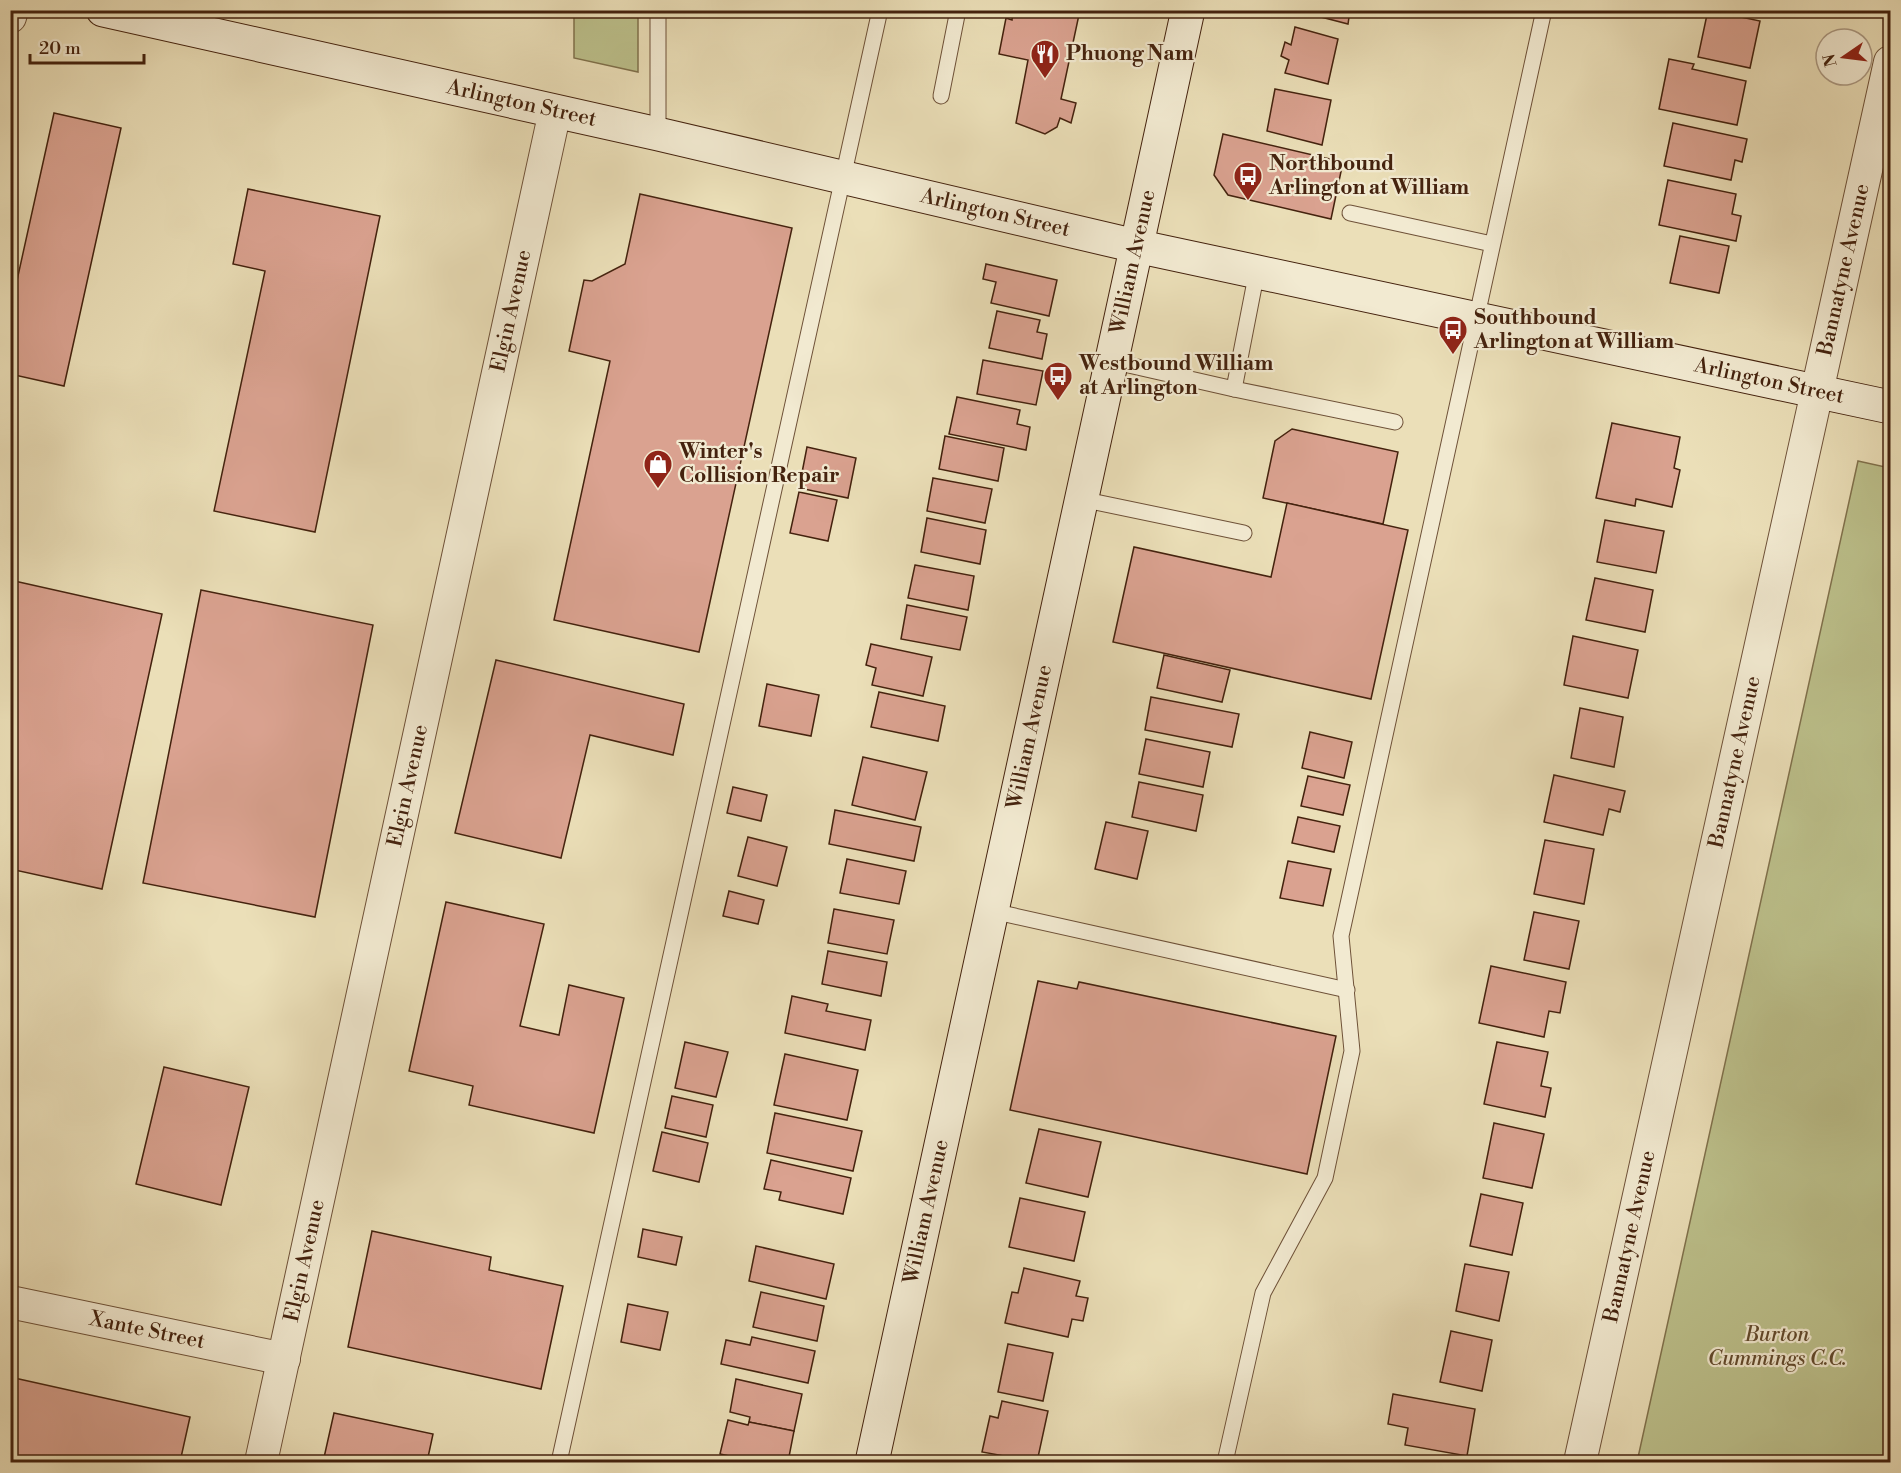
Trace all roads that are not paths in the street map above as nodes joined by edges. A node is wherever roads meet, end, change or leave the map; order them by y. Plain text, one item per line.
1 (12, 10) edge
2 (103, 10) edge
3 (658, 10) edge
4 (880, 10) edge
5 (958, 10) edge
6 (1188, 10) edge
7 (1544, 10) edge
8 (10, 17) edge
9 (1890, 62) edge
10 (940, 96) dead end
11 (555, 111) junction
12 (658, 134) junction
13 (842, 178) junction
14 (1350, 213) dead end
15 (1492, 244) junction
16 (1136, 246) junction
17 (1257, 272) junction
18 (1475, 317) junction
19 (1111, 361) junction
20 (1234, 388) junction
21 (1818, 391) junction
22 (1890, 407) edge
23 (1395, 422) dead end
24 (1081, 499) junction
25 (1244, 532) dead end
26 (992, 911) junction
27 (1347, 990) junction
28 (10, 1302) edge
29 (284, 1359) junction
30 (261, 1462) edge
31 (559, 1462) edge
32 (872, 1462) edge
33 (1225, 1462) edge
34 (1580, 1462) edge

1 - 8 street
2 - 11 main road, Arlington Street
3 - 12 lane
4 - 13 lane
5 - 10 lane
6 - 16 main road, William Avenue
7 - 15 lane
9 - 21 street, Bannatyne Avenue
11 - 12 main road, Arlington Street
11 - 29 street, Elgin Avenue
12 - 13 main road, Arlington Street
13 - 16 main road, Arlington Street
13 - 31 lane
14 - 15 lane
15 - 18 lane
16 - 17 main road, Arlington Street
16 - 19 main road, William Avenue
17 - 18 main road, Arlington Street
17 - 20 lane
18 - 21 main road, Arlington Street
18 - 27 lane
19 - 20 lane
19 - 24 main road, William Avenue
20 - 23 lane
21 - 22 main road, Arlington Street
21 - 34 street, Bannatyne Avenue
24 - 25 lane
24 - 26 main road, William Avenue
26 - 27 lane
26 - 32 main road, William Avenue
27 - 33 lane
28 - 29 street, Xante Street
29 - 30 street, Elgin Avenue

